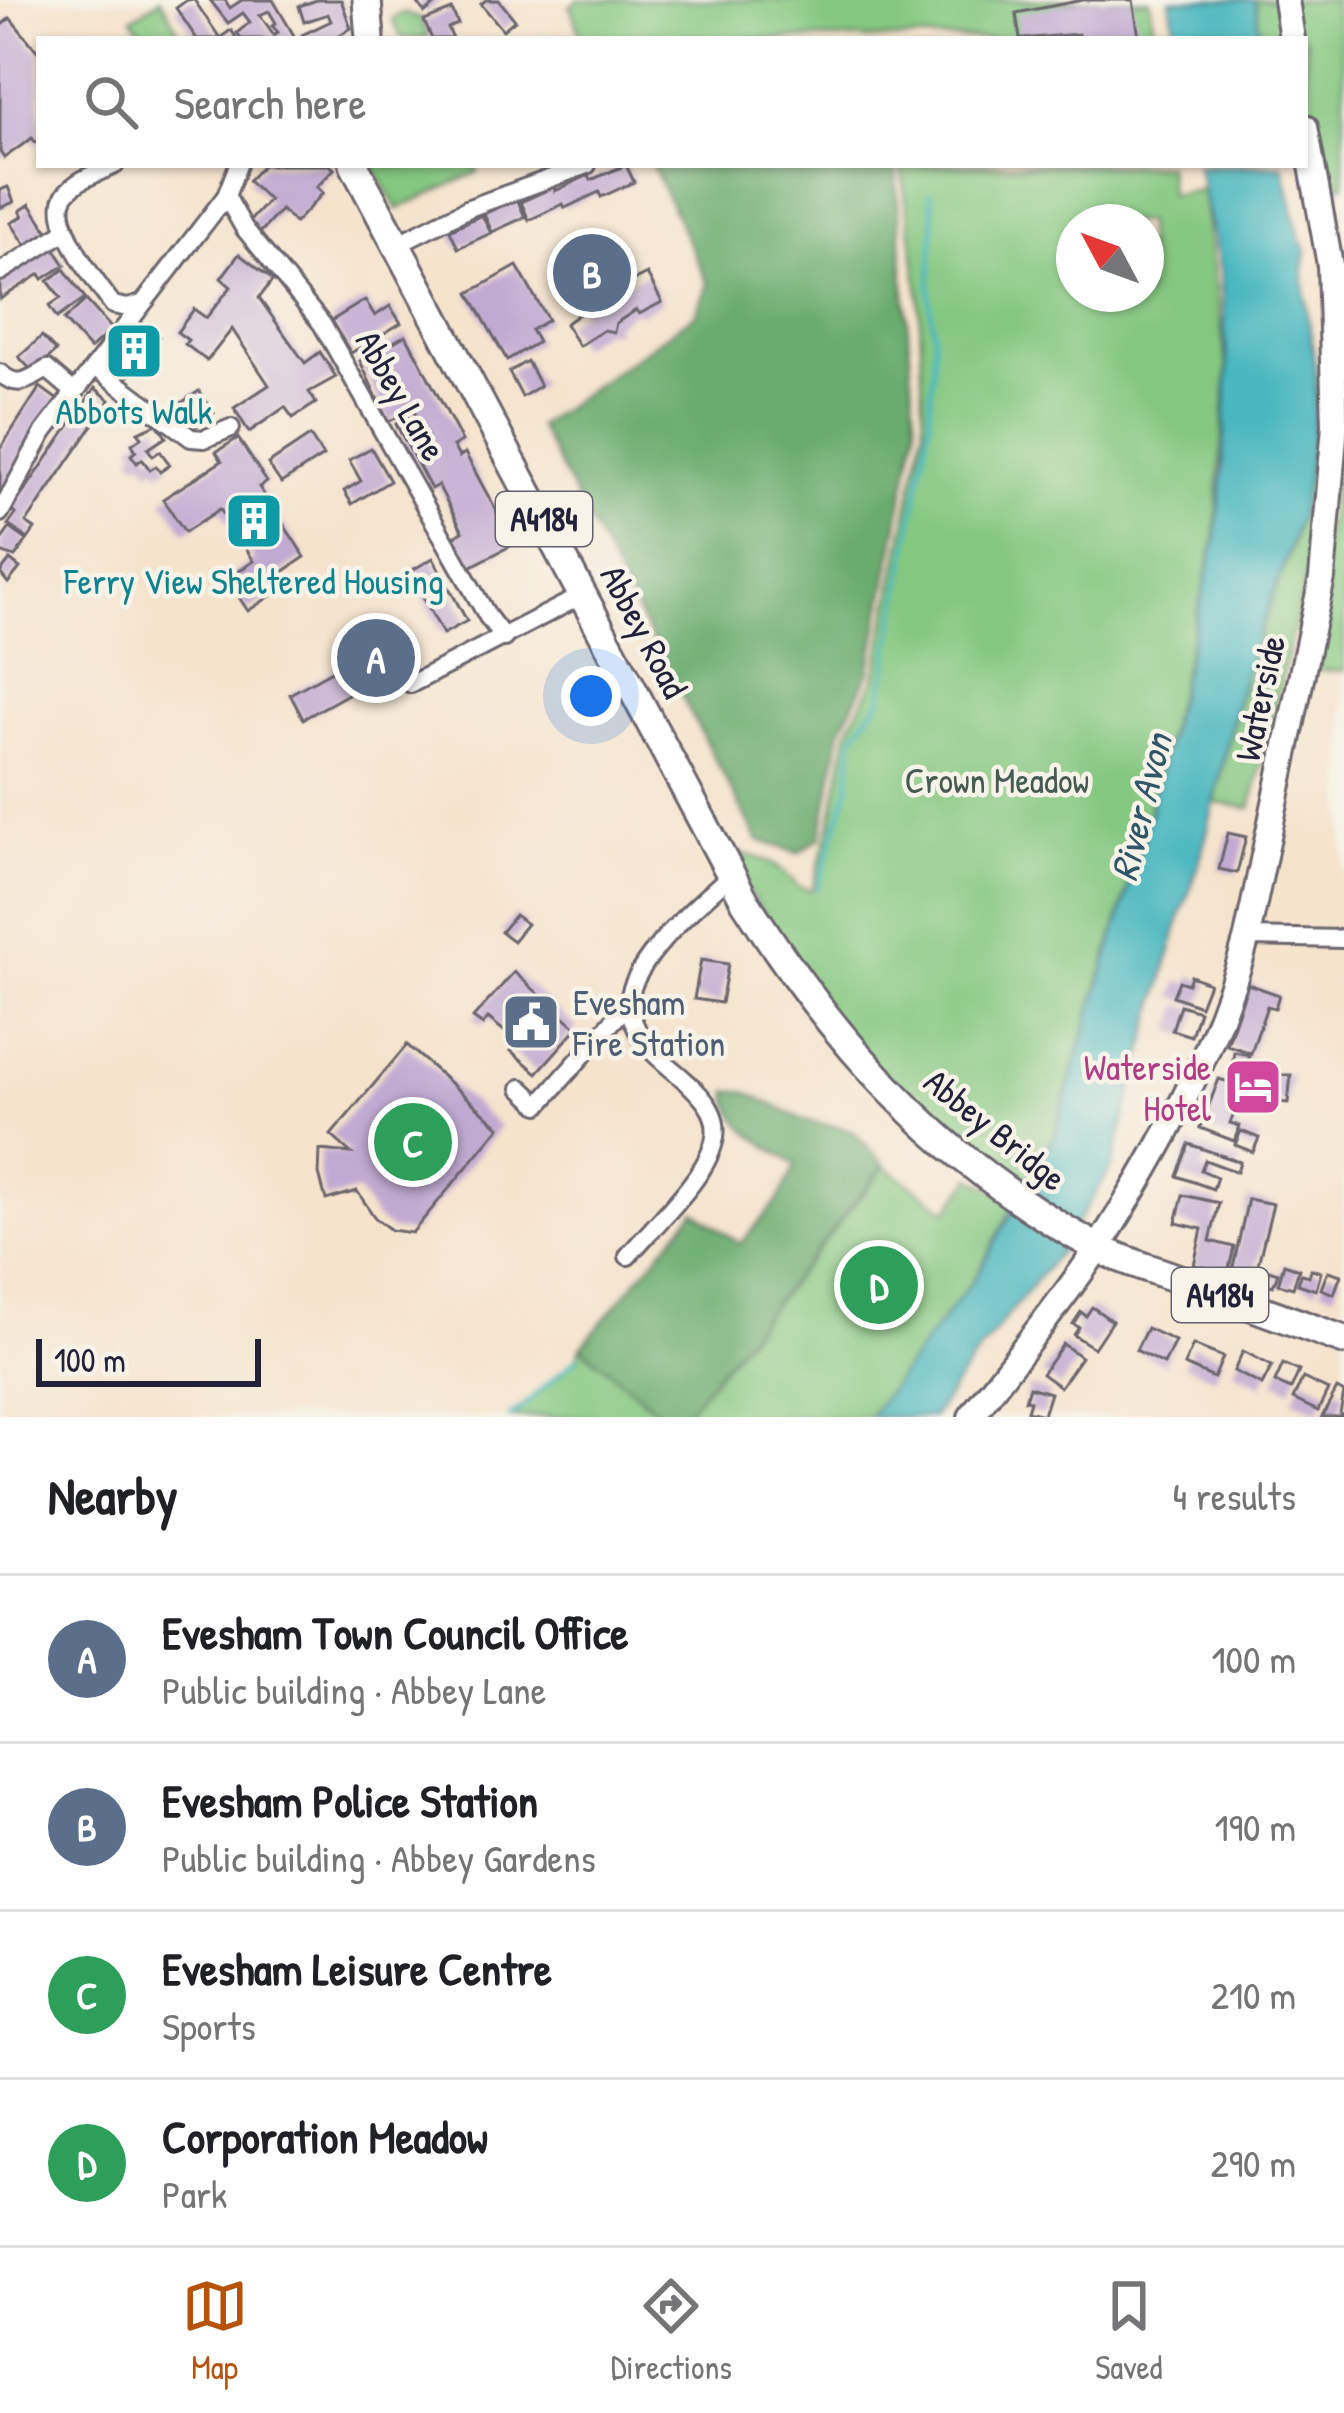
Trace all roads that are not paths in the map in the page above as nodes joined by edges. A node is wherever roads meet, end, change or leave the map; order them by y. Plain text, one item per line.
1 (1286, 0) edge
2 (368, 3) edge
3 (357, 36) edge
4 (370, 36) edge
5 (1292, 36) edge
6 (1308, 144) edge
7 (110, 168) edge
8 (237, 168) edge
9 (356, 168) edge
10 (579, 168) edge
11 (226, 196) junction
12 (67, 231) junction
13 (397, 244) junction
14 (0, 272) edge
15 (142, 304) junction
16 (113, 305) junction
17 (122, 330) junction
18 (95, 367) junction
19 (0, 373) edge
20 (74, 392) junction
21 (231, 428) dead end
22 (0, 513) edge
23 (585, 594) junction
24 (504, 638) junction
25 (411, 685) dead end
26 (732, 874) junction
27 (1247, 937) junction
28 (1344, 939) edge
29 (628, 1004) junction
30 (857, 1057) joint
31 (521, 1088) dead end
32 (1094, 1246) junction
33 (628, 1256) dead end
34 (1344, 1340) edge
35 (971, 1417) edge

1 - 5 main road
2 - 3 main road
2 - 4 main road
6 - 27 main road, Waterside
7 - 12 street
8 - 11 street
9 - 13 main road, Abbey Road / A4184
10 - 13 street
11 - 15 street
11 - 24 street, Abbey Lane
12 - 14 street
12 - 16 street
13 - 23 main road, Abbey Road / A4184
15 - 16 street
15 - 17 street
16 - 17 street
17 - 18 street
18 - 20 street
18 - 21 street
19 - 20 street
20 - 22 street
23 - 24 street
23 - 26 main road, Abbey Road / A4184
24 - 25 street
26 - 29 street
26 - 30 main road, Abbey Road / A4184
27 - 28 street
27 - 32 main road, Waterside
29 - 31 street
29 - 33 street
30 - 32 main road, Abbey Bridge
32 - 34 main road, A4184
32 - 35 main road, Waterside

